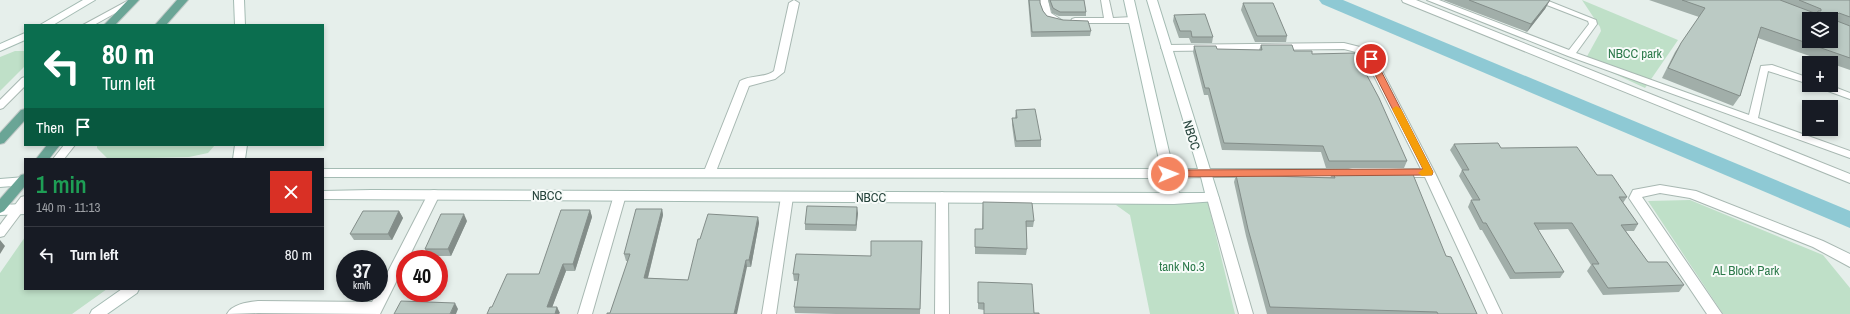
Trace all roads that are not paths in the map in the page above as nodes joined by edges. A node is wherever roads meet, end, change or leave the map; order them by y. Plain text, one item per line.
1 (90, 0) edge
2 (134, 0) edge
3 (239, 0) edge
4 (1044, 0) edge
5 (1105, 0) edge
6 (1129, 0) edge
7 (1152, 0) edge
8 (1407, 0) edge
9 (1431, 0) edge
10 (1538, 0) edge
11 (181, 3) edge
12 (794, 3) dead end
13 (1109, 20) junction
14 (1133, 20) junction
15 (47, 24) edge
16 (89, 24) edge
17 (110, 24) edge
18 (161, 24) edge
19 (166, 24) edge
20 (240, 24) edge
21 (24, 36) edge
22 (0, 48) edge
23 (1166, 48) junction
24 (1571, 54) junction
25 (1802, 79) edge
26 (24, 81) edge
27 (1838, 92) edge
28 (1850, 96) edge
29 (0, 106) edge
30 (24, 114) edge
31 (1753, 120) junction
32 (0, 140) edge
33 (53, 146) edge
34 (69, 146) edge
35 (241, 146) edge
36 (1850, 155) edge
37 (43, 158) edge
38 (59, 158) edge
39 (239, 158) edge
40 (1429, 172) junction
41 (324, 173) edge
42 (1204, 173) junction
43 (1359, 173) edge
44 (1382, 173) edge
45 (708, 174) junction
46 (1168, 174) junction
47 (1850, 179) edge
48 (24, 180) edge
49 (0, 183) edge
50 (434, 194) junction
51 (324, 195) edge
52 (620, 195) junction
53 (787, 196) junction
54 (942, 197) junction
55 (1213, 198) junction
56 (1174, 199) junction
57 (23, 206) edge
58 (0, 209) edge
59 (0, 233) edge
60 (1850, 262) edge
61 (131, 290) edge
62 (375, 311) edge
63 (97, 314) edge
64 (234, 314) edge
65 (585, 314) edge
66 (769, 314) edge
67 (942, 314) edge
68 (1246, 314) edge
69 (1494, 314) edge
70 (1715, 314) edge

1 - 15 street
2 - 16 lane
2 - 17 main road
3 - 20 street
4 - 13 lane
5 - 13 lane
6 - 14 street
7 - 23 street, NBCC
8 - 47 street
9 - 24 lane
10 - 24 lane
11 - 18 main road
11 - 19 lane
12 - 45 street
13 - 14 lane
14 - 46 street
21 - 22 street
23 - 40 street
23 - 42 street, NBCC
24 - 31 lane
25 - 31 lane
26 - 29 lane
27 - 28 lane
30 - 32 main road
31 - 36 lane
33 - 37 main road
34 - 38 lane
35 - 39 street
40 - 44 street
40 - 69 street
41 - 45 street
42 - 43 street
42 - 46 street
42 - 55 street, NBCC
45 - 46 street
46 - 56 street
48 - 49 street
48 - 58 main road
50 - 51 street, NBCC
50 - 52 street, NBCC
50 - 62 street
52 - 53 street, NBCC
52 - 65 street
53 - 54 street, NBCC
53 - 66 street
54 - 56 street, NBCC
54 - 67 street
55 - 56 street, NBCC
55 - 68 street
57 - 58 street
57 - 59 lane
60 - 70 street
61 - 63 street
62 - 64 street

